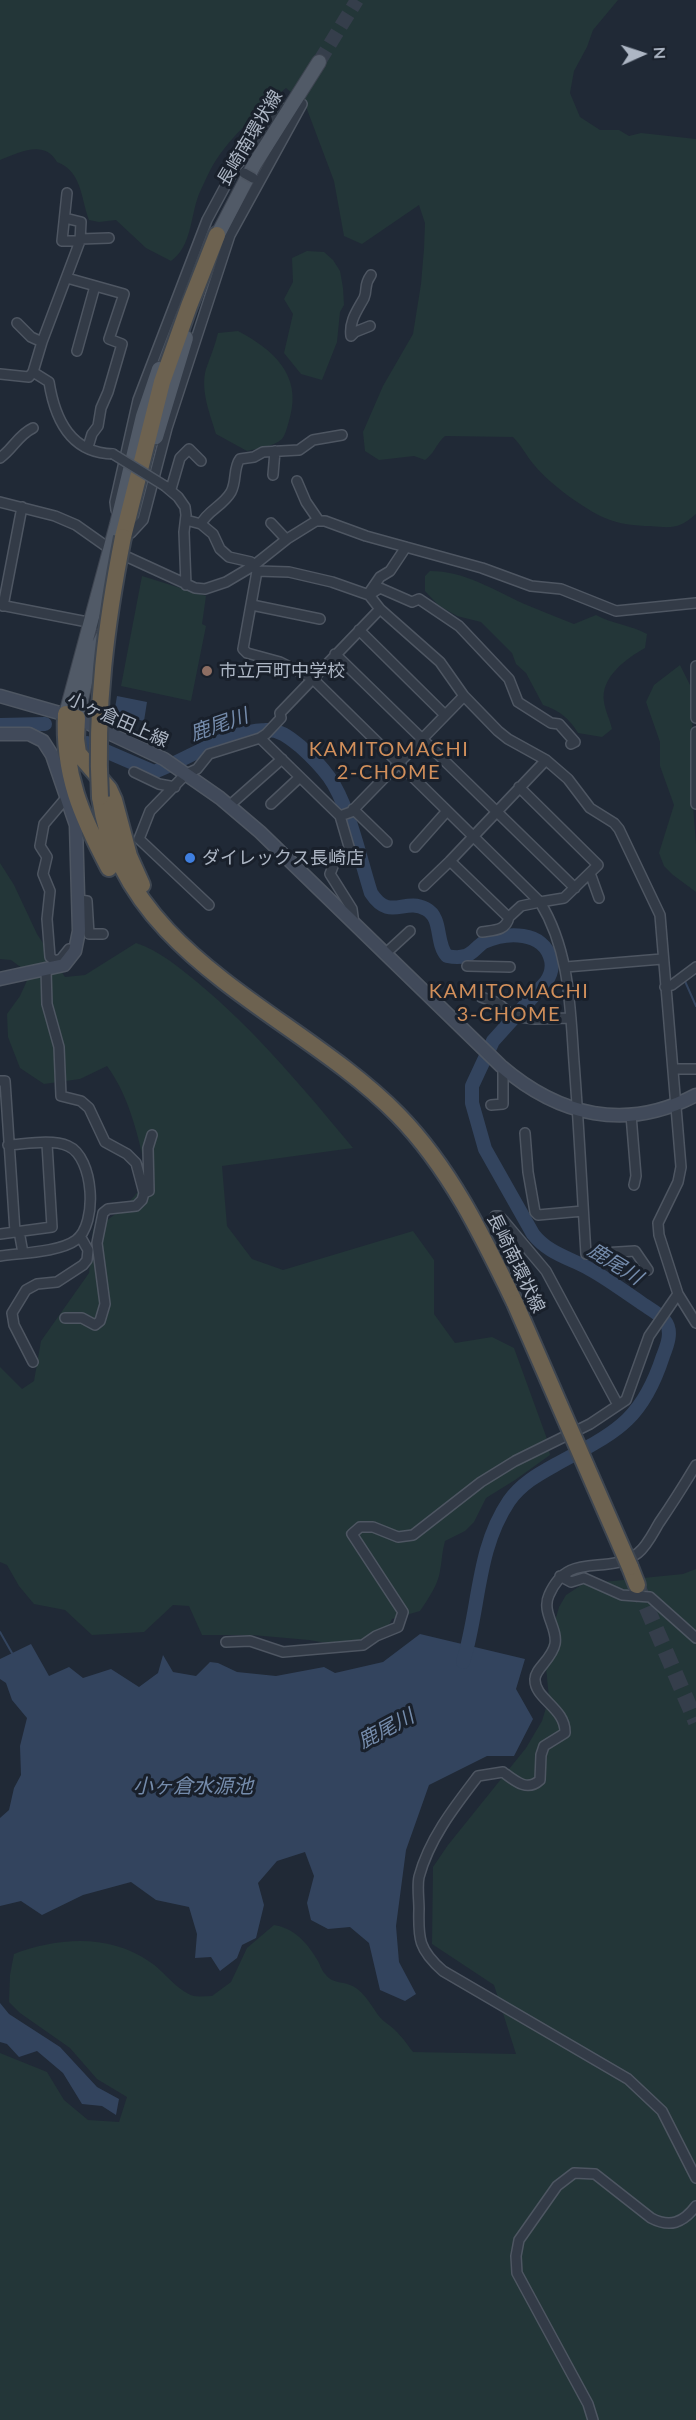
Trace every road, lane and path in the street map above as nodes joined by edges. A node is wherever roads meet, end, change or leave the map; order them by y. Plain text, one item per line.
1 (319, 62) tunnel mouth
2 (302, 104) dead end
3 (281, 108) dead end
4 (248, 175) junction
5 (67, 193) dead end
6 (65, 218) junction
7 (217, 236) joint
8 (109, 238) dead end
9 (80, 240) junction
10 (371, 274) dead end
11 (67, 278) junction
12 (92, 283) junction
13 (17, 323) dead end
14 (370, 326) dead end
15 (42, 342) junction
16 (77, 351) dead end
17 (33, 372) junction
18 (0, 374) edge
19 (33, 428) dead end
20 (342, 435) dead end
21 (88, 447) junction
22 (275, 451) junction
23 (0, 458) edge
24 (201, 461) dead end
25 (273, 474) dead end
26 (297, 481) dead end
27 (168, 488) junction
28 (0, 502) edge
29 (22, 507) junction
30 (186, 520) junction
31 (319, 521) junction
32 (271, 523) dead end
33 (201, 524) junction
34 (124, 531) junction
35 (286, 539) junction
36 (406, 547) junction
37 (110, 549) junction
38 (126, 557) junction
39 (255, 569) junction
40 (186, 585) junction
41 (368, 595) junction
42 (696, 603) edge
43 (252, 605) junction
44 (1, 606) edge
45 (380, 609) junction
46 (320, 619) dead end
47 (89, 623) junction
48 (108, 626) junction
49 (359, 630) junction
50 (335, 654) junction
51 (696, 666) edge
52 (312, 678) junction
53 (0, 696) edge
54 (464, 696) junction
55 (445, 715) junction
56 (72, 716) junction
57 (696, 718) edge
58 (696, 732) edge
59 (0, 734) edge
60 (263, 736) junction
61 (423, 738) junction
62 (571, 744) dead end
63 (282, 759) junction
64 (546, 760) junction
65 (398, 764) junction
66 (134, 772) dead end
67 (182, 772) junction
68 (300, 777) junction
69 (174, 787) junction
70 (519, 787) junction
71 (66, 798) junction
72 (271, 804) dead end
73 (696, 804) edge
74 (230, 806) junction
75 (352, 811) junction
76 (447, 812) junction
77 (496, 812) junction
78 (340, 816) junction
79 (472, 836) junction
80 (387, 842) dead end
81 (415, 847) dead end
82 (450, 861) junction
83 (590, 873) junction
84 (424, 886) dead end
85 (574, 888) junction
86 (50, 891) junction
87 (61, 892) dead end
88 (598, 898) dead end
89 (79, 900) junction
90 (540, 902) junction
91 (209, 905) dead end
92 (49, 906) junction
93 (60, 906) dead end
94 (509, 916) junction
95 (354, 924) junction
96 (410, 932) dead end
97 (482, 932) dead end
98 (103, 933) dead end
99 (78, 943) junction
100 (385, 954) junction
101 (662, 959) junction
102 (467, 966) dead end
103 (510, 967) dead end
104 (566, 967) junction
105 (696, 967) edge
106 (46, 970) junction
107 (0, 979) edge
108 (665, 987) junction
109 (238, 991) junction
110 (481, 997) dead end
111 (571, 1018) junction
112 (277, 1019) junction
113 (502, 1068) junction
114 (673, 1069) junction
115 (696, 1069) edge
116 (0, 1081) edge
117 (696, 1095) edge
118 (491, 1105) dead end
119 (676, 1106) junction
120 (578, 1110) junction
121 (631, 1115) junction
122 (525, 1133) dead end
123 (152, 1135) dead end
124 (47, 1144) junction
125 (8, 1145) junction
126 (634, 1185) dead end
127 (144, 1193) junction
128 (583, 1211) junction
129 (495, 1216) dead end
130 (17, 1231) junction
131 (0, 1234) edge
132 (80, 1236) junction
133 (23, 1253) junction
134 (0, 1256) edge
135 (648, 1270) dead end
136 (678, 1294) junction
137 (65, 1318) dead end
138 (696, 1323) edge
139 (33, 1362) dead end
140 (618, 1405) junction
141 (696, 1465) edge
142 (560, 1576) junction
143 (637, 1585) tunnel mouth
144 (696, 1638) edge
145 (226, 1642) dead end
146 (696, 2178) edge
147 (696, 2206) edge
148 (593, 2420) edge

1 - 7 main road, 長崎南環状線
2 - 4 street
3 - 4 street
4 - 34 street
4 - 34 street
5 - 6 street
6 - 9 street
6 - 9 street
7 - 34 highway
8 - 9 street
9 - 11 street
10 - 14 street
11 - 12 street
11 - 15 street
12 - 16 street
12 - 21 street
13 - 15 street
15 - 17 street
17 - 18 street
17 - 21 street
19 - 23 street
20 - 22 street
21 - 27 street, bridge
22 - 25 street
22 - 33 street
24 - 27 street
26 - 31 street
27 - 30 street
28 - 29 street
29 - 37 street
29 - 44 street
30 - 33 street
30 - 40 street
31 - 35 street
31 - 36 street
32 - 35 street
33 - 39 street
34 - 37 main road
34 - 38 main road
34 - 109 highway, bridge
35 - 39 street
36 - 41 street
36 - 42 street
37 - 38 street
37 - 47 main road
38 - 40 street
38 - 48 main road
39 - 40 street
39 - 41 street
39 - 43 street
41 - 45 street
41 - 62 street
43 - 46 street
43 - 52 street
44 - 47 street
45 - 49 street
45 - 54 street
47 - 48 street
47 - 56 main road
48 - 56 main road
49 - 50 street
49 - 55 street
50 - 52 street
50 - 61 street
51 - 57 street
52 - 60 street
52 - 65 street
53 - 56 main road, 小ヶ倉田上線
54 - 55 street
54 - 64 street
55 - 61 street
56 - 67 main road, 小ヶ倉田上線
56 - 109 highway
56 - 112 highway
58 - 73 street
59 - 71 main road
60 - 63 street
60 - 67 street
61 - 65 street
61 - 77 street
63 - 68 street
63 - 74 street
64 - 70 street
64 - 101 street
65 - 75 street
65 - 76 street
66 - 69 street
67 - 69 street
67 - 74 main road, 小ヶ倉田上線
68 - 72 street
68 - 78 street
69 - 91 street
70 - 77 street
70 - 83 street
71 - 86 street
71 - 89 main road
74 - 95 main road, 小ヶ倉田上線
75 - 78 street
75 - 80 street
76 - 79 street
76 - 81 street
77 - 79 street
77 - 85 street
78 - 95 street
79 - 82 street
79 - 90 street
82 - 84 street
82 - 94 street
83 - 85 street
83 - 88 street
85 - 90 street
86 - 87 street
86 - 92 street
89 - 98 street
89 - 99 main road
90 - 94 street
90 - 104 street
92 - 93 street
92 - 99 street
94 - 97 street
95 - 100 main road, 小ヶ倉田上線
96 - 100 street
99 - 106 main road
100 - 113 main road, 小ヶ倉田上線
101 - 104 street
101 - 108 street
102 - 103 street
104 - 111 street
105 - 108 street
106 - 107 main road
106 - 127 street
108 - 114 street
109 - 112 highway
110 - 111 street
111 - 120 street
112 - 143 highway, 長崎南環状線, bridge
113 - 118 street
113 - 120 main road
114 - 115 street
114 - 119 street
116 - 125 street
117 - 119 main road
119 - 121 main road
119 - 136 street
120 - 121 main road
120 - 128 street
121 - 126 street
122 - 128 street
123 - 127 street
124 - 125 street
124 - 130 street
124 - 132 street
125 - 130 street
127 - 137 street
128 - 135 street
129 - 140 street
130 - 131 street
130 - 133 street
132 - 133 street
132 - 139 street
133 - 134 street
136 - 138 street
136 - 140 street
140 - 145 street
141 - 142 street
142 - 144 street
142 - 146 street
147 - 148 street

